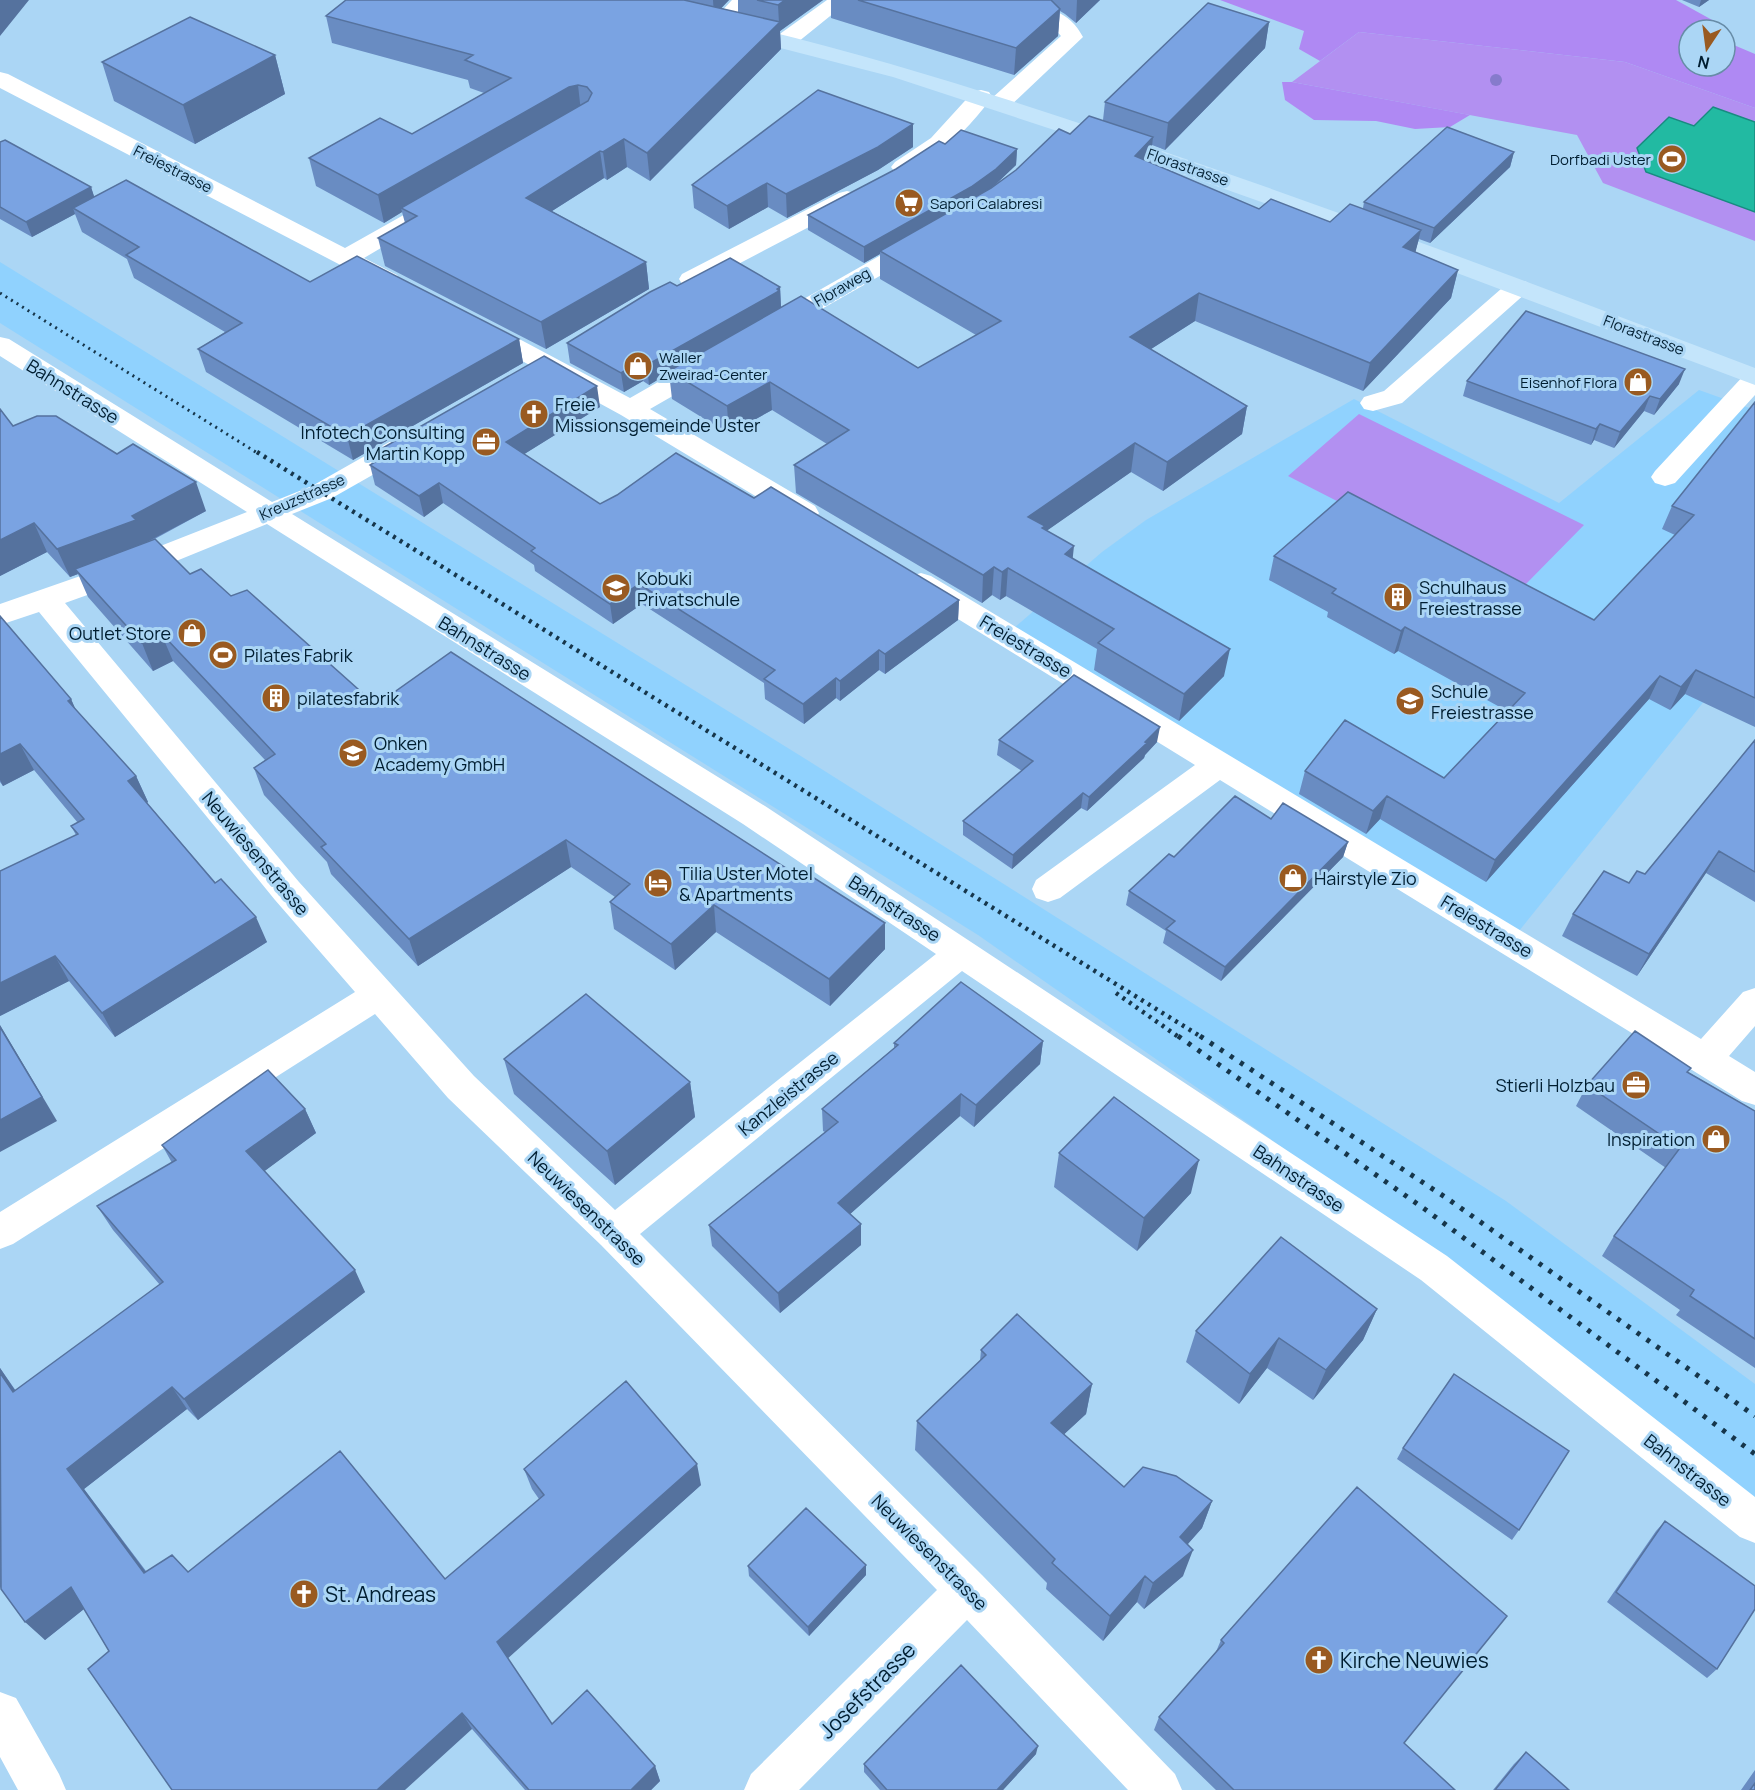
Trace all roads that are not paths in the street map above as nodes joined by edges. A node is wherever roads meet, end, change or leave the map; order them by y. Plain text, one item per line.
1 (840, 0) edge
2 (745, 1) edge
3 (1020, 7) edge
4 (708, 23) joint
5 (785, 41) junction
6 (0, 79) edge
7 (991, 100) junction
8 (1071, 127) junction
9 (1050, 147) edge
10 (439, 204) edge
11 (939, 232) edge
12 (346, 258) junction
13 (1518, 287) junction
14 (673, 289) edge
15 (410, 292) edge
16 (463, 319) edge
17 (0, 345) edge
18 (1755, 378) edge
19 (1373, 403) edge
20 (630, 409) junction
21 (433, 429) edge
22 (1665, 477) dead end
23 (266, 513) junction
24 (831, 529) edge
25 (901, 570) edge
26 (45, 599) junction
27 (0, 615) edge
28 (1219, 764) junction
29 (1048, 889) dead end
30 (962, 952) junction
31 (378, 995) junction
32 (1755, 1002) edge
33 (1704, 1060) junction
34 (1755, 1090) edge
35 (0, 1232) edge
36 (614, 1233) junction
37 (1755, 1523) edge
38 (968, 1590) junction
39 (0, 1714) edge
40 (43, 1790) edge
41 (767, 1790) edge
42 (1159, 1790) edge

1 - 5 street
2 - 4 street
3 - 7 street
4 - 5 main road, Florastrasse
5 - 7 main road, Florastrasse
6 - 12 street, Freiestrasse
7 - 8 main road, Florastrasse
7 - 14 street
8 - 9 street
8 - 13 main road, Florastrasse
10 - 12 street
11 - 20 street, Floraweg
12 - 15 street, Freiestrasse
13 - 18 main road, Florastrasse
13 - 19 street
16 - 20 street
17 - 23 street, Bahnstrasse
18 - 22 street
20 - 24 street
21 - 23 street, Kreuzstrasse
23 - 26 street, Kreuzstrasse
23 - 30 street, Bahnstrasse
25 - 28 street, Freiestrasse
26 - 27 street, Kreuzstrasse
26 - 31 street, Neuwiesenstrasse
28 - 29 street
28 - 33 street, Freiestrasse
30 - 36 street, Kanzleistrasse
30 - 37 street, Bahnstrasse
31 - 35 street
31 - 36 street, Neuwiesenstrasse
32 - 33 street
33 - 34 street, Freiestrasse
36 - 38 street, Neuwiesenstrasse
38 - 41 street, Josefstrasse
38 - 42 street, Neuwiesenstrasse
39 - 40 street

